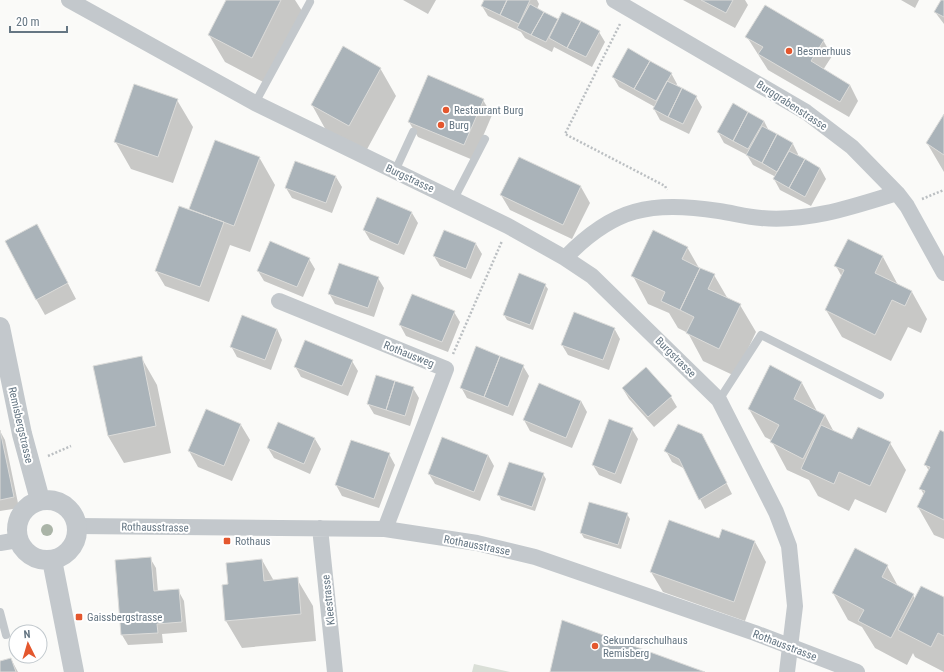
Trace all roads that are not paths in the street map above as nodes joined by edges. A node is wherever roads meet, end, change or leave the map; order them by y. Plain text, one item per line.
1 (69, 0) edge
2 (614, 0) edge
3 (310, 2) dead end
4 (255, 103) junction
5 (413, 132) dead end
6 (485, 139) dead end
7 (395, 171) junction
8 (897, 193) junction
9 (454, 198) junction
10 (565, 258) junction
11 (944, 273) edge
12 (279, 301) dead end
13 (0, 327) edge
14 (880, 395) dead end
15 (719, 400) junction
16 (40, 500) junction
17 (77, 526) junction
18 (320, 528) junction
19 (386, 529) junction
20 (9, 542) edge
21 (52, 560) junction
22 (0, 612) edge
23 (6, 635) dead end
24 (790, 646) junction
25 (74, 672) edge
26 (335, 672) edge
27 (787, 672) edge
28 (857, 672) edge

1 - 4 street, Burgstrasse
2 - 8 street, Burggrabenstrasse
3 - 4 lane
4 - 7 street, Burgstrasse
5 - 7 lane
6 - 9 lane
7 - 9 street, Burgstrasse
8 - 10 street
8 - 11 street, Burggrabenstrasse
9 - 10 street, Burgstrasse
10 - 15 street, Burgstrasse
12 - 19 street, Rothausweg
13 - 16 street, Remisbergstrasse
14 - 15 lane
15 - 24 street, Burgstrasse
16 - 17 street
16 - 20 street
17 - 18 street, Rothausstrasse
17 - 21 street
18 - 19 street, Rothausstrasse
18 - 26 street, Kleestrasse
19 - 24 street, Rothausstrasse
20 - 21 street
21 - 25 street
22 - 23 lane
24 - 27 street
24 - 28 street, Rothausstrasse

